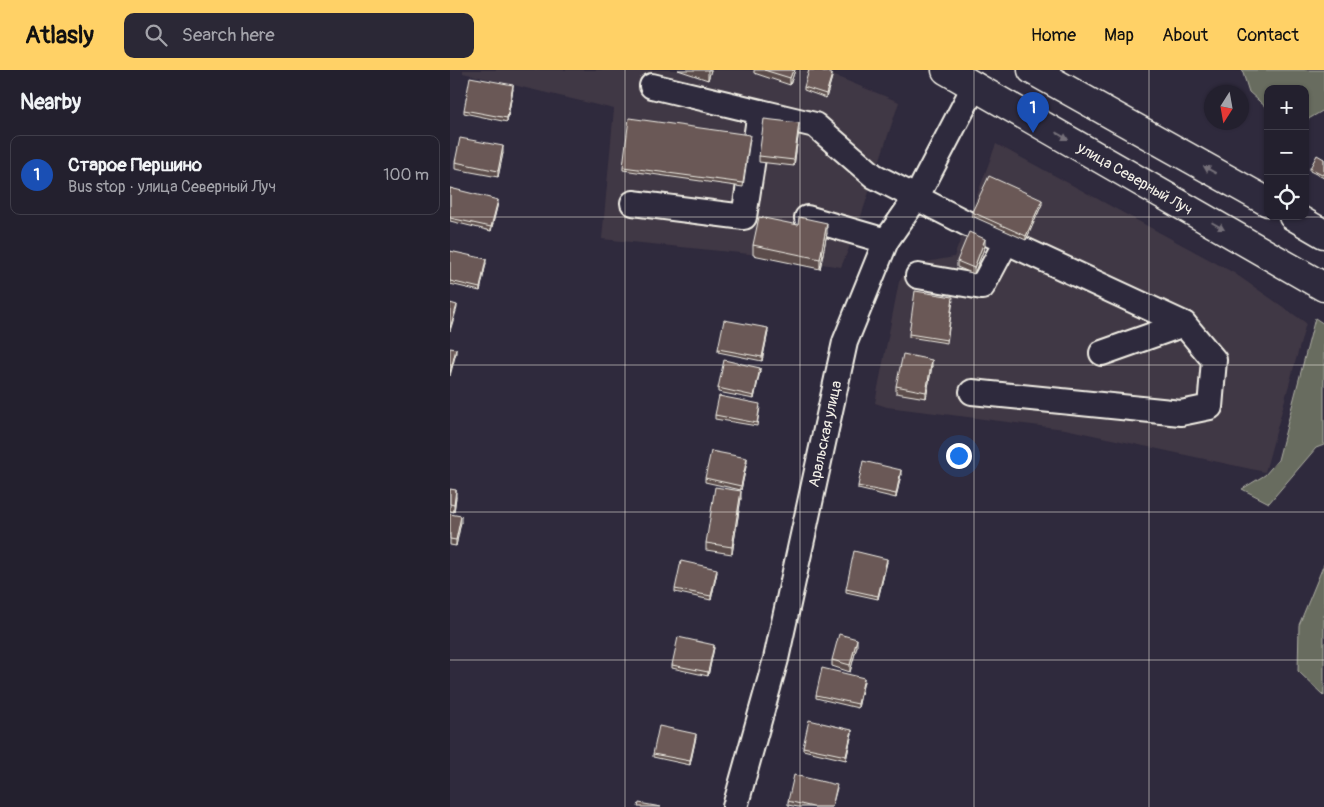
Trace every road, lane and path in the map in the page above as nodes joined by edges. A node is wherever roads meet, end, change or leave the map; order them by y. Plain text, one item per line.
1 (946, 70) edge
2 (1032, 70) edge
3 (975, 85) junction
4 (652, 86) dead end
5 (760, 112) junction
6 (916, 198) junction
7 (1264, 200) edge
8 (633, 203) dead end
9 (807, 218) edge
10 (1300, 220) edge
11 (1324, 234) edge
12 (886, 241) junction
13 (1006, 242) junction
14 (918, 276) dead end
15 (1324, 287) edge
16 (1184, 324) junction
17 (1102, 353) dead end
18 (972, 392) dead end
19 (735, 807) edge

1 - 3 main road, улица Северный Луч
7 -> 2 main road
3 - 6 street, Аральская улица
3 -> 15 main road, улица Северный Луч
4 - 5 street
5 - 6 street
5 - 8 street
6 - 12 street, Аральская улица
6 - 13 street
9 - 12 street
10 - 11 main road
12 - 19 street, Аральская улица
13 - 14 street
13 - 16 street
16 - 17 street
16 - 18 street

